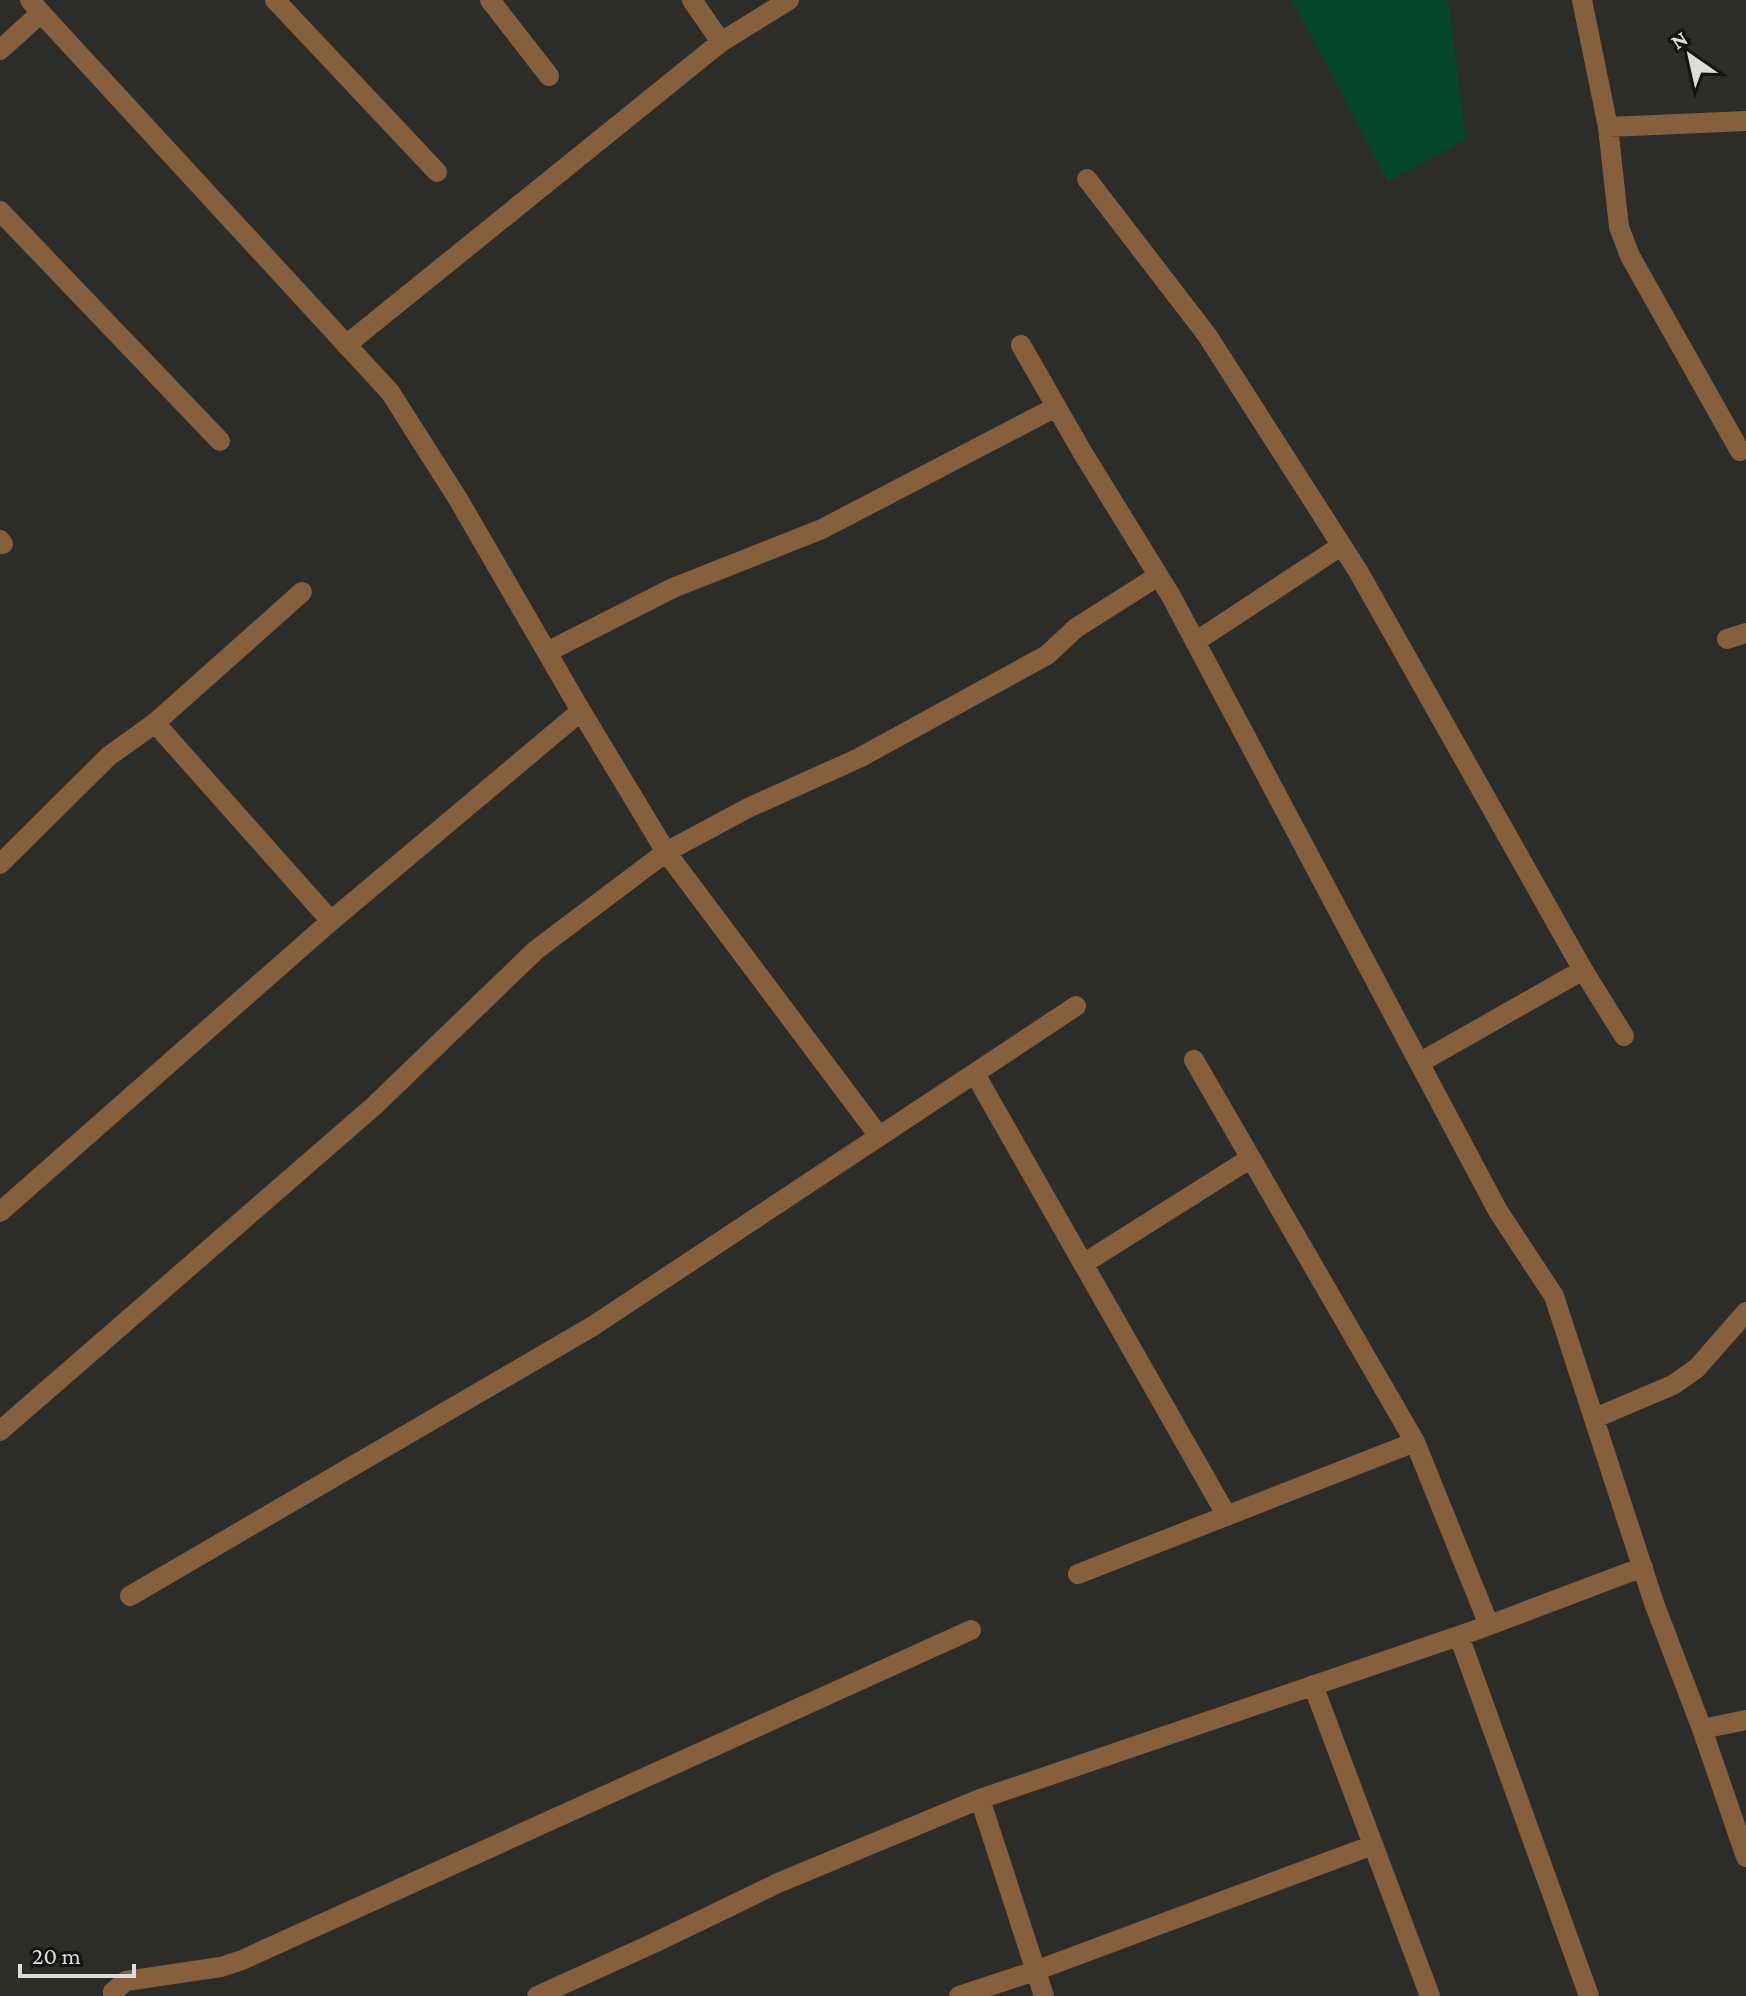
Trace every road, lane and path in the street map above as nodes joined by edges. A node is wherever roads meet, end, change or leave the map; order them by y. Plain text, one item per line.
1 (275, 0) edge
2 (490, 0) edge
3 (692, 0) edge
4 (789, 0) edge
5 (1582, 0) edge
6 (36, 6) edge
7 (721, 42) junction
8 (0, 50) edge
9 (549, 76) dead end
10 (1746, 121) edge
11 (1608, 127) junction
12 (437, 172) dead end
13 (1087, 179) dead end
14 (0, 211) edge
15 (346, 345) junction
16 (1021, 345) dead end
17 (1056, 407) junction
18 (220, 441) dead end
19 (1740, 451) dead end
20 (1341, 546) junction
21 (1158, 576) junction
22 (302, 592) dead end
23 (1195, 642) junction
24 (547, 652) junction
25 (581, 711) junction
26 (155, 723) junction
27 (666, 852) junction
28 (0, 864) edge
29 (331, 921) junction
30 (1583, 970) junction
31 (1076, 1006) dead end
32 (1624, 1036) dead end
33 (1194, 1060) dead end
34 (1419, 1063) junction
35 (979, 1081) dead end
36 (879, 1136) junction
37 (1251, 1158) junction
38 (0, 1212) edge
39 (1083, 1264) junction
40 (1746, 1312) edge
41 (1595, 1418) junction
42 (0, 1431) edge
43 (1415, 1442) junction
44 (1227, 1516) junction
45 (1643, 1567) junction
46 (1078, 1574) dead end
47 (130, 1596) dead end
48 (1489, 1625) junction
49 (971, 1630) dead end
50 (1459, 1636) junction
51 (1313, 1685) junction
52 (1746, 1720) edge
53 (1702, 1729) junction
54 (980, 1799) junction
55 (1373, 1845) junction
56 (1746, 1857) edge
57 (1035, 1971) junction
58 (113, 1996) edge
59 (537, 1996) edge
60 (959, 1996) edge
61 (1044, 1996) edge
62 (1430, 1996) edge
63 (1589, 1996) edge

1 - 12 street
2 - 9 street
3 - 7 street
4 - 7 street
5 - 11 street
6 - 8 street
6 - 15 street
7 - 15 street
10 - 11 street
11 - 19 street
13 - 20 street
14 - 18 street
15 - 24 street
16 - 17 street
17 - 21 street
17 - 24 street
20 - 23 street
20 - 30 street
21 - 23 street
21 - 27 street
22 - 26 street
23 - 34 street
24 - 25 street
25 - 27 street
25 - 29 street
26 - 28 street
26 - 29 street
27 - 36 street
27 - 42 street
29 - 38 street
30 - 32 street
30 - 34 street
31 - 36 street
33 - 37 street
34 - 41 street
35 - 39 street
36 - 47 street
37 - 39 street
37 - 43 street
39 - 44 street
40 - 41 street
41 - 45 street
43 - 44 street
43 - 48 street
44 - 46 street
45 - 48 street
45 - 53 street
48 - 50 street
49 - 58 street
50 - 51 street
50 - 63 street
51 - 54 street
51 - 55 street
52 - 53 street
53 - 56 street
54 - 57 street
54 - 59 street
55 - 57 street
55 - 62 street
57 - 60 street
57 - 61 street

